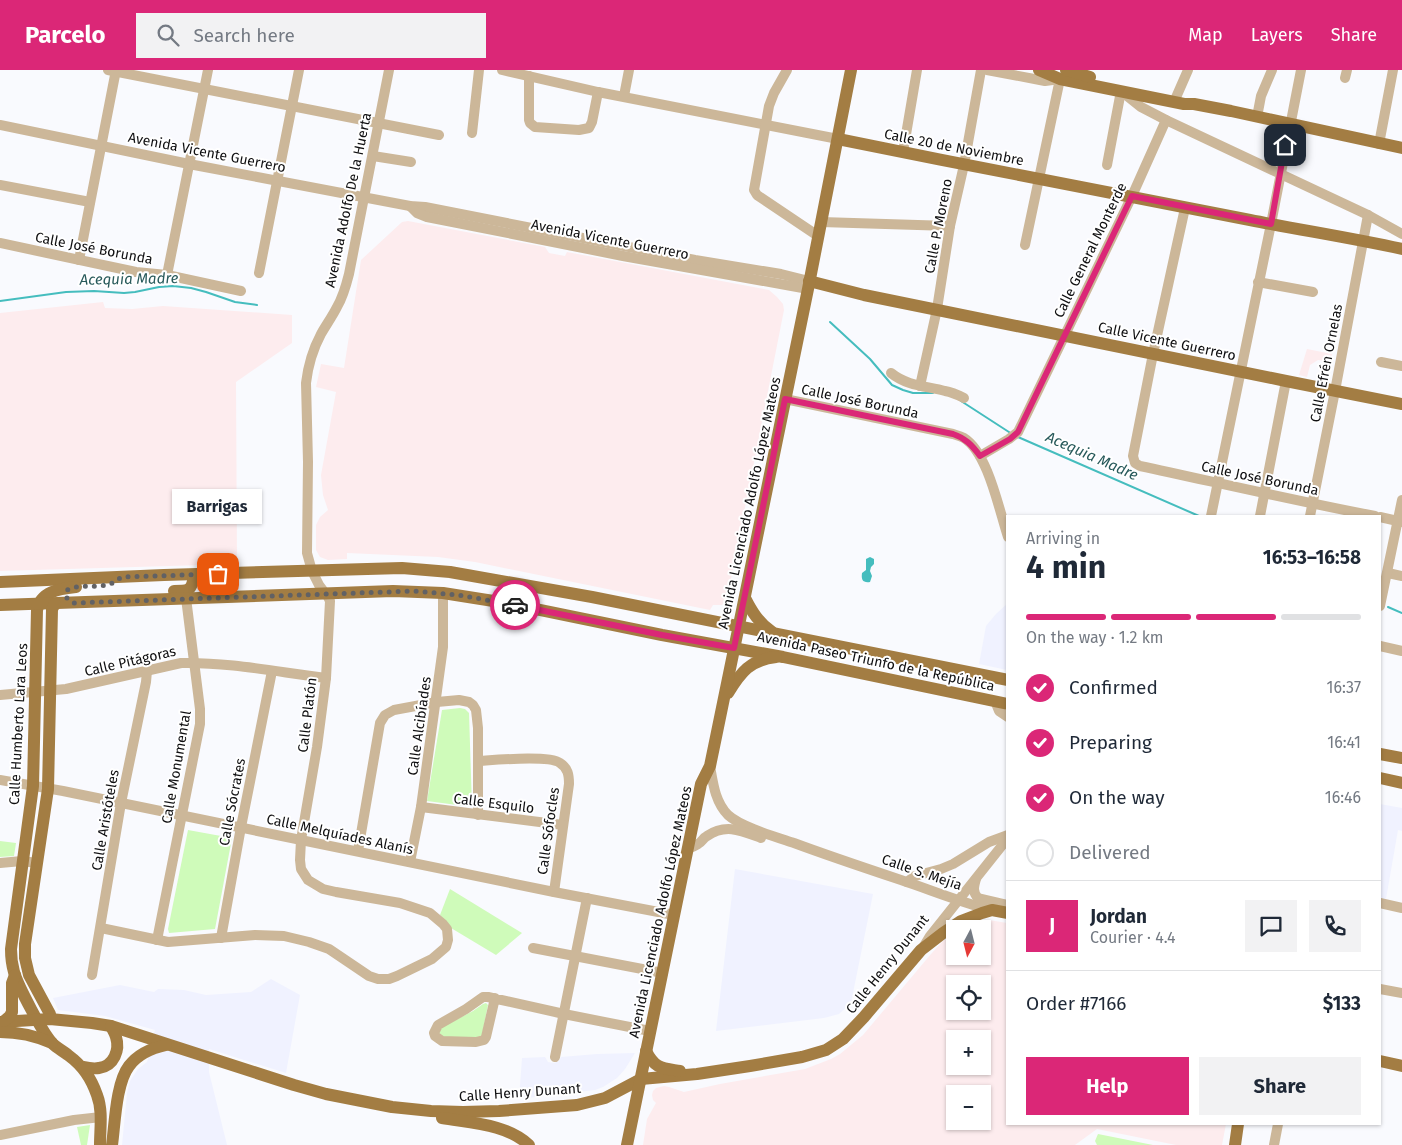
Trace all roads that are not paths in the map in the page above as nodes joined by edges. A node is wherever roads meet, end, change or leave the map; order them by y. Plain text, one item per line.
1 (113, 70) edge
2 (208, 70) edge
3 (299, 70) edge
4 (389, 70) edge
5 (480, 70) edge
6 (502, 70) edge
7 (629, 70) edge
8 (787, 70) edge
9 (851, 70) edge
10 (917, 70) edge
11 (981, 70) edge
12 (987, 70) edge
13 (1039, 70) edge
14 (1188, 70) edge
15 (1272, 70) edge
16 (1301, 70) edge
17 (1393, 70) edge
18 (1063, 74) edge
19 (529, 76) junction
20 (204, 90) junction
21 (1121, 91) junction
22 (598, 92) junction
23 (624, 96) junction
24 (1175, 99) junction
25 (292, 106) junction
26 (1257, 117) junction
27 (1166, 120) junction
28 (379, 123) junction
29 (1289, 124) junction
30 (0, 125) edge
31 (765, 125) junction
32 (472, 132) dead end
33 (439, 135) dead end
34 (838, 138) junction
35 (1380, 144) junction
36 (101, 145) junction
37 (1402, 148) edge
38 (904, 152) junction
39 (373, 156) junction
40 (411, 162) dead end
41 (189, 164) junction
42 (964, 165) junction
43 (1107, 165) dead end
44 (1280, 174) junction
45 (1039, 179) junction
46 (278, 180) junction
47 (0, 185) edge
48 (1132, 196) junction
49 (365, 197) junction
50 (90, 202) junction
51 (1185, 208) junction
52 (1368, 215) junction
53 (821, 222) junction
54 (1271, 224) junction
55 (950, 226) junction
56 (1402, 234) edge
57 (818, 236) junction
58 (1364, 241) junction
59 (0, 243) edge
60 (1025, 245) dead end
61 (1402, 249) edge
62 (79, 260) junction
63 (259, 273) dead end
64 (167, 275) junction
65 (1258, 282) junction
66 (809, 285) junction
67 (242, 291) dead end
68 (1313, 292) dead end
69 (937, 309) junction
70 (1064, 335) junction
71 (1153, 354) junction
72 (1381, 362) dead end
73 (1402, 366) edge
74 (1240, 372) junction
75 (891, 373) dead end
76 (1286, 382) junction
77 (920, 386) junction
78 (1335, 391) junction
79 (964, 398) dead end
80 (785, 399) junction
81 (1402, 404) edge
82 (980, 456) junction
83 (1218, 483) junction
84 (1264, 494) junction
85 (1402, 500) edge
86 (1312, 504) junction
87 (1212, 513) edge
88 (1260, 515) edge
89 (1310, 515) edge
90 (1370, 515) edge
91 (1381, 517) edge
92 (1400, 521) edge
93 (1006, 531) edge
94 (423, 569) junction
95 (312, 571) junction
96 (450, 572) junction
97 (1388, 573) junction
98 (194, 575) junction
99 (1402, 576) edge
100 (121, 577) junction
101 (0, 582) edge
102 (75, 587) junction
103 (414, 591) junction
104 (326, 593) junction
105 (443, 593) junction
106 (186, 598) junction
107 (745, 598) junction
108 (152, 599) junction
109 (1381, 601) edge
110 (74, 603) junction
111 (38, 604) junction
112 (55, 604) junction
113 (0, 605) edge
114 (738, 627) junction
115 (772, 632) junction
116 (1381, 646) edge
117 (734, 648) junction
118 (1402, 651) edge
119 (870, 652) junction
120 (783, 657) junction
121 (194, 662) junction
122 (918, 662) junction
123 (147, 671) junction
124 (272, 671) junction
125 (860, 673) junction
126 (326, 678) junction
127 (1006, 680) edge
128 (907, 684) junction
129 (49, 691) junction
130 (36, 692) junction
131 (0, 695) edge
132 (724, 699) junction
133 (994, 701) junction
134 (436, 702) junction
135 (1006, 704) edge
136 (1006, 715) edge
137 (1381, 754) edge
138 (1402, 758) edge
139 (478, 761) junction
140 (710, 766) junction
141 (1381, 778) edge
142 (0, 780) edge
143 (1402, 783) edge
144 (33, 786) junction
145 (48, 789) junction
146 (122, 803) junction
147 (421, 807) junction
148 (478, 815) junction
149 (182, 816) junction
150 (563, 825) junction
151 (241, 827) junction
152 (1006, 838) edge
153 (301, 840) junction
154 (1006, 840) edge
155 (687, 849) junction
156 (358, 851) junction
157 (828, 856) junction
158 (22, 861) junction
159 (410, 862) junction
160 (0, 863) edge
161 (37, 863) junction
162 (976, 878) junction
163 (907, 882) junction
164 (554, 892) junction
165 (588, 898) junction
166 (958, 901) junction
167 (1381, 903) edge
168 (1006, 905) edge
169 (1402, 908) edge
170 (992, 910) junction
171 (1006, 914) edge
172 (674, 915) junction
173 (101, 928) junction
174 (222, 938) junction
175 (157, 940) junction
176 (533, 948) dead end
177 (921, 950) junction
178 (576, 956) junction
179 (663, 972) junction
180 (14, 975) junction
181 (92, 975) dead end
182 (1381, 988) edge
183 (1402, 993) edge
184 (495, 998) junction
185 (564, 1014) junction
186 (44, 1019) junction
187 (1, 1025) edge
188 (111, 1026) junction
189 (650, 1031) junction
190 (52, 1043) junction
191 (166, 1045) junction
192 (646, 1050) junction
193 (555, 1056) dead end
194 (1381, 1061) edge
195 (1402, 1066) edge
196 (83, 1067) junction
197 (694, 1074) junction
198 (640, 1079) junction
199 (432, 1111) junction
200 (101, 1117) junction
201 (1238, 1125) edge
202 (1278, 1125) edge
203 (0, 1135) edge
204 (100, 1145) edge
205 (112, 1145) edge
206 (529, 1145) edge
207 (627, 1145) edge
208 (635, 1145) edge
209 (1235, 1145) edge
210 (1274, 1145) edge

1 - 20 street
1 - 36 street
2 - 20 street
3 - 25 street
4 - 28 street, Avenida Adolfo De la Huerta
5 - 32 street
6 - 19 street, Calle 20 de Noviembre
7 - 23 street
8 - 31 street
9 - 34 main road, Avenida Licenciado Adolfo López Mateos
10 - 38 street
11 - 42 street, Calle P. Moreno
12 - 18 street
13 - 18 main road
14 - 24 street
15 - 26 street
16 - 29 street
17 - 35 street
18 - 21 main road
18 - 24 main road
18 - 45 street
19 - 22 street, Calle 20 de Noviembre
19 - 22 street
20 - 25 street
20 - 41 street
21 - 24 main road
21 - 27 street
21 - 43 street
22 - 23 street, Calle 20 de Noviembre
23 - 31 street, Calle 20 de Noviembre
24 - 26 main road
25 - 28 street
25 - 46 street
26 - 29 main road
27 - 44 street
27 - 48 street, Calle General Monterde
28 - 33 street
28 - 39 street, Avenida Adolfo De la Huerta
29 - 35 main road
29 - 44 street
30 - 36 street, Avenida Vicente Guerrero
31 - 34 street, Calle 20 de Noviembre
31 - 57 street
34 - 38 main road, Calle 20 de Noviembre
34 - 53 main road, Avenida Licenciado Adolfo López Mateos
35 - 37 main road
36 - 41 street, Avenida Vicente Guerrero
36 - 50 street
38 - 42 main road, Calle 20 de Noviembre
39 - 40 street
39 - 49 street, Avenida Adolfo De la Huerta
41 - 46 street, Avenida Vicente Guerrero
41 - 64 street
42 - 45 main road, Calle 20 de Noviembre
42 - 55 street, Calle P. Moreno
44 - 52 street
44 - 54 street
45 - 48 main road, Calle 20 de Noviembre
45 - 60 street
46 - 49 street, Avenida Vicente Guerrero
46 - 63 street
47 - 50 street
48 - 51 main road, Calle 20 de Noviembre
48 - 70 street, Calle General Monterde
49 - 66 street, Avenida Vicente Guerrero
49 - 95 street, Avenida Adolfo De la Huerta
50 - 62 street
51 - 54 main road, Calle 20 de Noviembre
51 - 71 street
52 - 56 street
52 - 58 street, Calle Efrén Ornelas
53 - 55 street
53 - 57 main road, Avenida Licenciado Adolfo López Mateos
54 - 58 main road, Calle 20 de Noviembre
54 - 65 street
55 - 69 street, Calle P. Moreno
57 - 66 main road, Avenida Licenciado Adolfo López Mateos
58 - 61 main road, Calle 20 de Noviembre
58 - 78 street, Calle Efrén Ornelas
59 - 62 street, Calle José Borunda
62 - 64 street, Calle José Borunda
64 - 67 street, Calle José Borunda
65 - 68 street
65 - 74 street
66 - 69 main road, Calle Vicente Guerrero
66 - 80 main road, Avenida Licenciado Adolfo López Mateos
69 - 70 main road, Calle Vicente Guerrero
69 - 77 street, Calle P. Moreno
70 - 71 main road, Calle Vicente Guerrero
70 - 82 street, Calle General Monterde
71 - 74 main road, Calle Vicente Guerrero
71 - 83 street, Calle José Borunda
72 - 73 street
74 - 76 main road, Calle Vicente Guerrero
74 - 83 street
75 - 77 street
76 - 78 main road, Calle Vicente Guerrero
76 - 84 street
77 - 79 street
78 - 81 main road, Calle Vicente Guerrero
78 - 86 street, Calle Efrén Ornelas
80 - 82 street, Calle José Borunda
80 - 107 main road, Avenida Licenciado Adolfo López Mateos
82 - 93 street, Calle José Borunda
83 - 84 street, Calle José Borunda
83 - 87 street
84 - 86 street, Calle José Borunda
84 - 88 street
85 - 92 street
86 - 89 street, Calle Efrén Ornelas
86 - 90 street, Calle José Borunda
91 - 92 street
92 - 97 street
94 - 95 main road, Avenida Paseo Triunfo de la República
94 - 96 main road, Avenida Paseo Triunfo de la República
94 - 103 main road
95 - 98 main road, Avenida Paseo Triunfo de la República
95 - 104 street, Avenida Adolfo De la Huerta
96 - 105 main road
96 - 114 main road, Avenida Paseo Triunfo de la República
97 - 99 street
97 - 109 street
98 - 100 main road, Avenida Paseo Triunfo de la República
98 - 108 main road
100 - 101 main road, Avenida Paseo Triunfo de la República
100 - 102 main road
102 - 110 main road
102 - 111 main road
103 - 104 main road, Avenida Paseo Triunfo de la República
103 - 105 main road, Avenida Paseo Triunfo de la República
104 - 106 main road, Avenida Paseo Triunfo de la República
104 - 126 street, Calle Platón
105 - 117 main road, Avenida Paseo Triunfo de la República
105 - 134 street, Calle Alcibíades
106 - 108 main road, Avenida Paseo Triunfo de la República
106 - 121 street, Calle Monumental
107 - 114 main road, Avenida Licenciado Adolfo López Mateos
107 - 115 main road
108 - 110 main road
110 - 112 main road
111 - 112 main road
111 - 113 main road
111 - 130 main road, Calle Humberto Lara Leos
112 - 129 main road, Calle Humberto Lara Leos
114 - 115 main road, Avenida Paseo Triunfo de la República
114 - 117 main road, Avenida Licenciado Adolfo López Mateos
115 - 119 main road, Avenida Paseo Triunfo de la República
116 - 118 street
117 - 120 main road, Avenida Paseo Triunfo de la República
117 - 132 main road, Avenida Licenciado Adolfo López Mateos
119 - 122 main road, Avenida Paseo Triunfo de la República
119 - 125 main road
120 - 125 main road, Avenida Paseo Triunfo de la República
120 - 132 main road
121 - 123 street, Calle Pitágoras
121 - 124 street, Calle Pitágoras
121 - 149 street, Calle Monumental
122 - 127 main road, Avenida Paseo Triunfo de la República
122 - 128 main road
123 - 129 street, Calle Pitágoras
123 - 146 street, Calle Aristóteles
124 - 126 street, Calle Pitágoras
124 - 151 street, Calle Sócrates
125 - 128 main road, Avenida Paseo Triunfo de la República
126 - 153 street, Calle Platón
128 - 133 main road, Avenida Paseo Triunfo de la República
129 - 130 street, Calle Pitágoras
129 - 145 main road, Calle Humberto Lara Leos
130 - 131 street, Calle Pitágoras
130 - 144 main road, Calle Humberto Lara Leos
132 - 140 main road, Avenida Licenciado Adolfo López Mateos
133 - 135 main road, Avenida Paseo Triunfo de la República
133 - 136 street
134 - 139 street
134 - 147 street, Calle Alcibíades
134 - 156 street
137 - 138 main road
139 - 148 street
139 - 150 street, Calle Sófocles
140 - 155 main road, Avenida Licenciado Adolfo López Mateos
140 - 157 street, Calle S. Mejía
141 - 143 main road
142 - 144 street, Calle Melquíades Alanís
144 - 145 street, Calle Melquíades Alanís
144 - 158 main road, Calle Humberto Lara Leos
145 - 146 street, Calle Melquíades Alanís
145 - 161 main road, Calle Humberto Lara Leos
146 - 149 street, Calle Melquíades Alanís
146 - 173 street, Calle Aristóteles
147 - 148 street, Calle Esquilo
147 - 159 street, Calle Alcibíades
148 - 150 street, Calle Esquilo
149 - 151 street, Calle Melquíades Alanís
149 - 175 street, Calle Monumental
150 - 164 street, Calle Sófocles
151 - 153 street, Calle Melquíades Alanís
151 - 174 street, Calle Sócrates
152 - 163 street
153 - 156 street, Calle Melquíades Alanís
153 - 174 street, Calle Platón
154 - 162 street, Calle Henry Dunant
155 - 157 street, Calle S. Mejía
155 - 172 main road, Avenida Licenciado Adolfo López Mateos
156 - 159 street, Calle Melquíades Alanís
157 - 163 street, Calle S. Mejía
158 - 160 street
158 - 161 street
158 - 180 main road, Calle Humberto Lara Leos
159 - 164 street, Calle Melquíades Alanís
161 - 186 main road, Calle Humberto Lara Leos
162 - 166 street, Calle Henry Dunant
162 - 168 street
163 - 166 street, Calle S. Mejía
164 - 165 street, Calle Melquíades Alanís
165 - 172 street, Calle Melquíades Alanís
165 - 178 street
166 - 170 street, Calle S. Mejía
166 - 177 street, Calle Henry Dunant
167 - 169 street
170 - 171 main road, Calle S. Mejía
170 - 177 main road
172 - 179 main road, Avenida Licenciado Adolfo López Mateos
173 - 175 street
173 - 181 street, Calle Aristóteles
174 - 175 street
176 - 178 street
177 - 197 main road, Calle Henry Dunant
178 - 179 street
178 - 185 street
179 - 189 main road, Avenida Licenciado Adolfo López Mateos
180 - 186 main road, Calle Humberto Lara Leos
180 - 187 main road
182 - 183 street
184 - 184 street
184 - 185 street
185 - 189 street
185 - 193 street
186 - 187 main road, Calle Henry Dunant
186 - 188 main road, Calle Henry Dunant
186 - 190 main road, Calle Humberto Lara Leos
187 - 190 main road
188 - 191 main road, Calle Henry Dunant
188 - 196 main road
189 - 192 main road, Avenida Licenciado Adolfo López Mateos
190 - 196 main road, Calle Humberto Lara Leos
191 - 199 main road, Calle Henry Dunant
191 - 205 main road
192 - 197 main road
192 - 198 main road, Avenida Licenciado Adolfo López Mateos
194 - 195 main road
196 - 200 main road, Calle Humberto Lara Leos
197 - 198 main road, Calle Henry Dunant
197 - 208 main road
198 - 199 main road, Calle Henry Dunant
198 - 207 main road, Avenida Licenciado Adolfo López Mateos
199 - 206 main road
200 - 203 street
200 - 204 main road, Calle Humberto Lara Leos
201 - 209 main road
202 - 210 street

